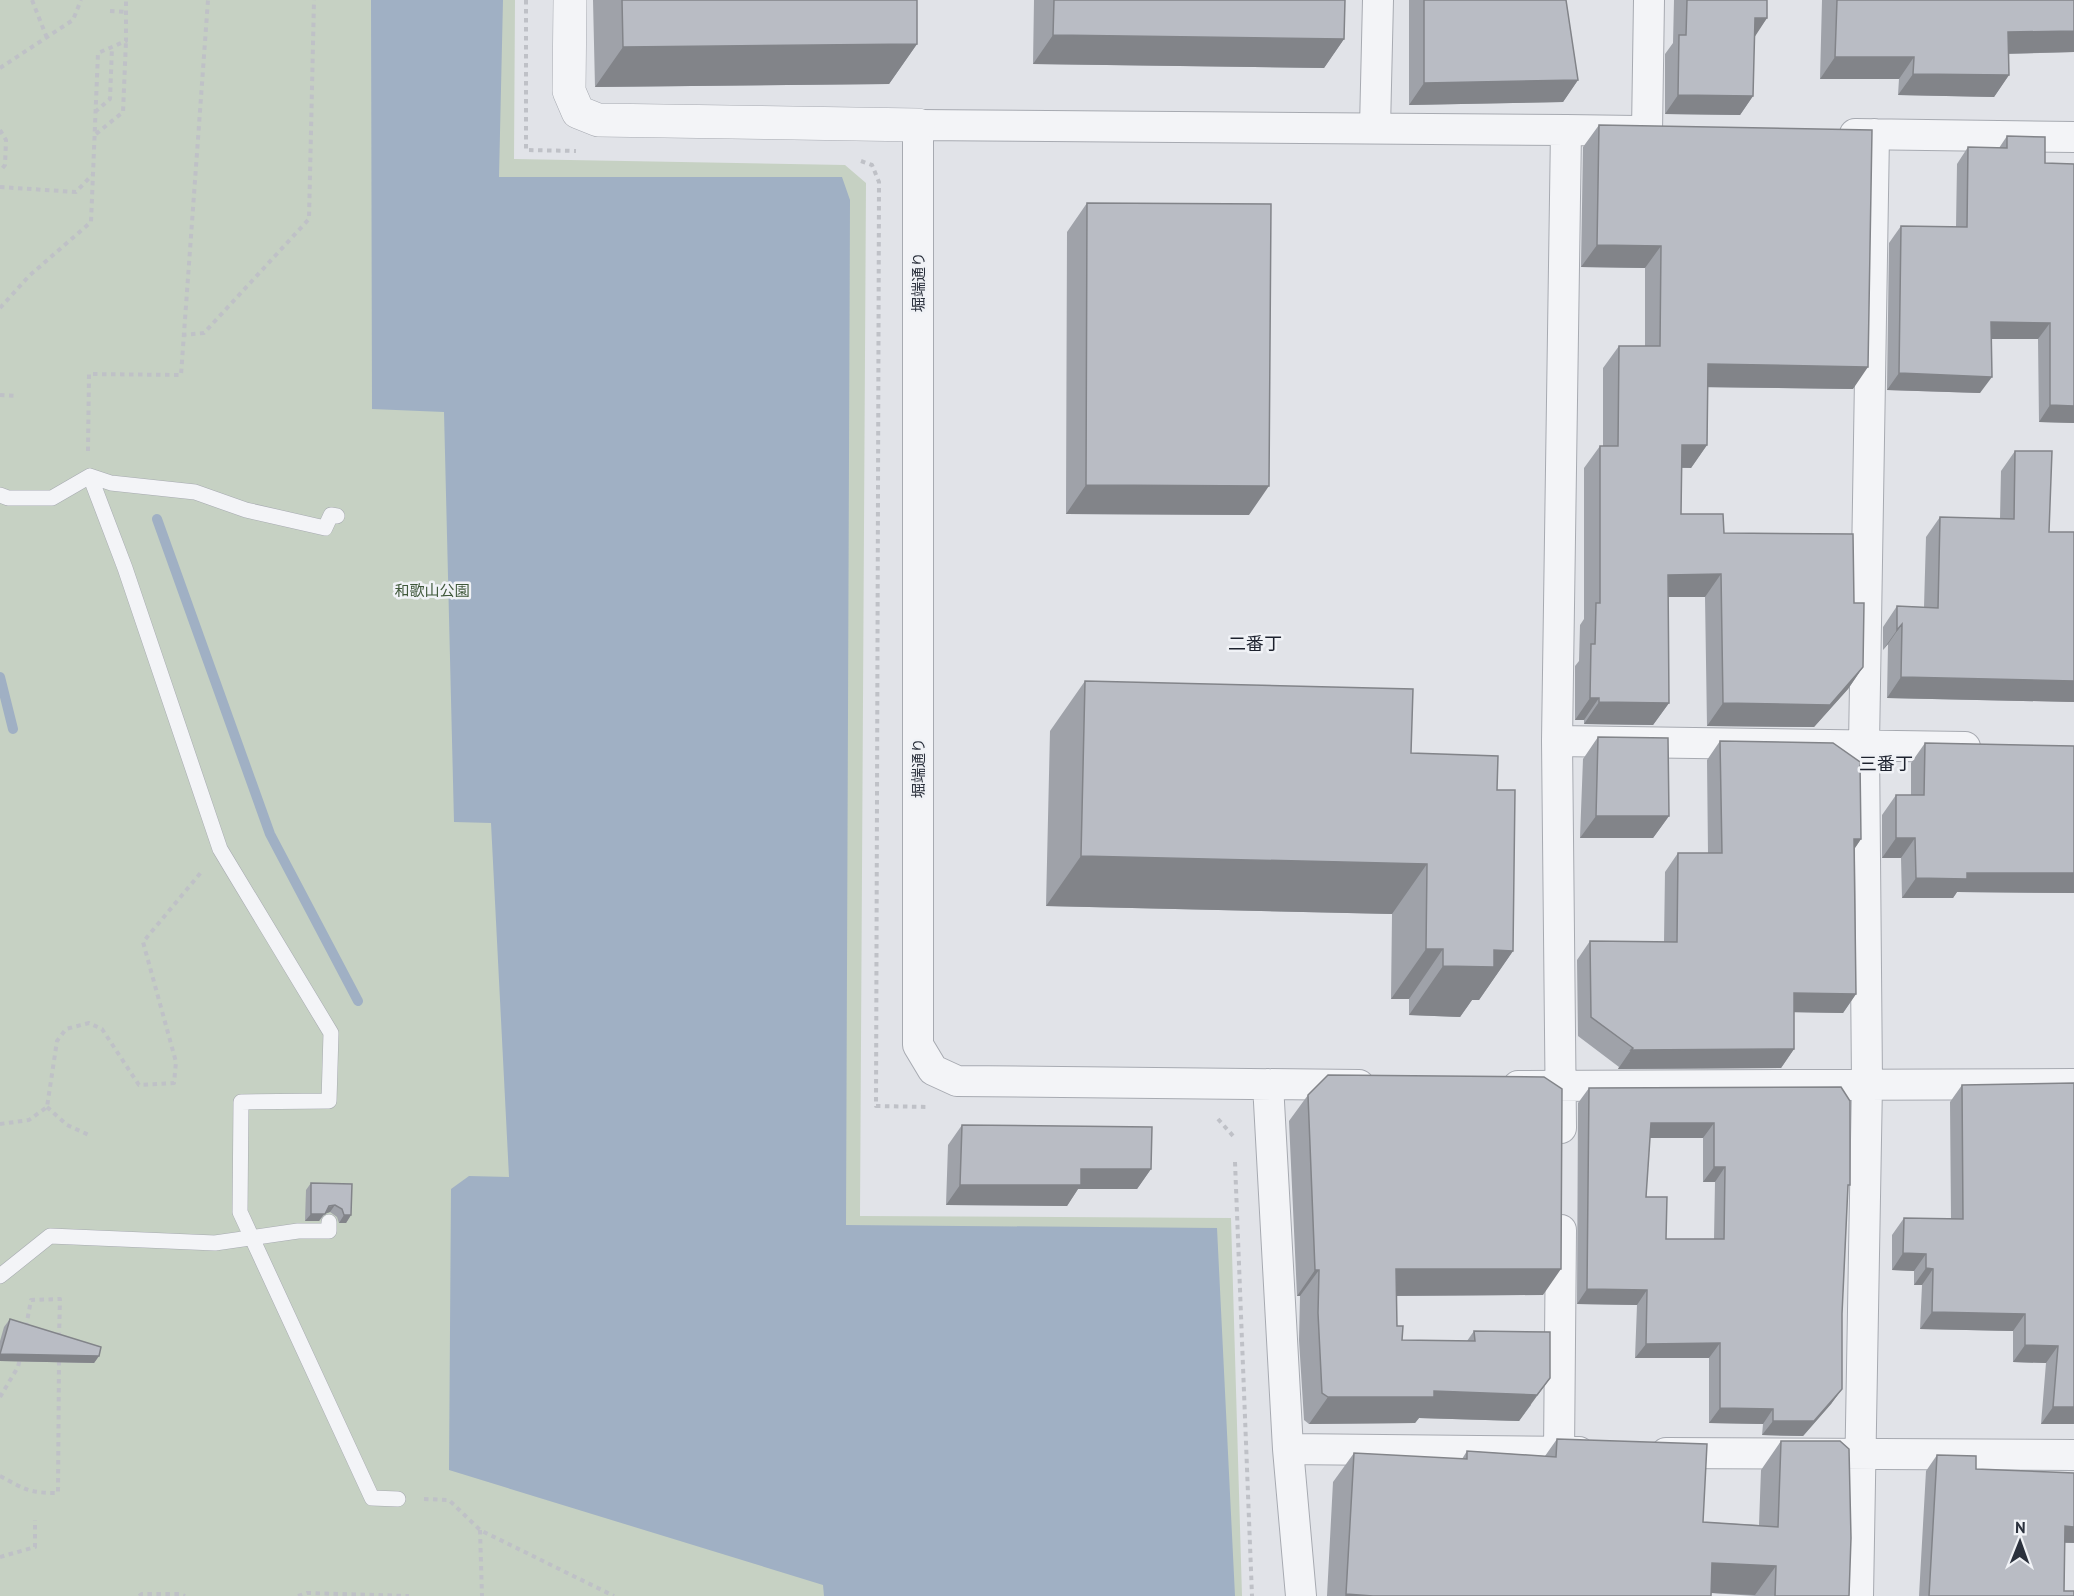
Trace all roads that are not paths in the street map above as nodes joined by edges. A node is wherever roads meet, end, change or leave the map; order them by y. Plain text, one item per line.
1 (570, 0) edge
2 (1378, 0) edge
3 (1649, 0) edge
4 (918, 125) junction
5 (1375, 128) junction
6 (1566, 130) junction
7 (1826, 133) edge
8 (1874, 134) junction
9 (2074, 137) edge
10 (90, 476) junction
11 (0, 495) edge
12 (337, 516) dead end
13 (1557, 741) junction
14 (1864, 745) junction
15 (1992, 747) edge
16 (1867, 1083) junction
17 (1268, 1084) junction
18 (2074, 1084) edge
19 (1385, 1085) edge
20 (1491, 1086) edge
21 (1561, 1086) junction
22 (1561, 1157) edge
23 (1561, 1204) edge
24 (329, 1222) dead end
25 (251, 1237) junction
26 (0, 1276) edge
27 (1288, 1449) junction
28 (1559, 1452) junction
29 (1606, 1453) edge
30 (1641, 1453) edge
31 (1862, 1455) junction
32 (2074, 1455) edge
33 (398, 1499) dead end
34 (1301, 1596) edge
35 (1858, 1596) edge

1 - 4 street
2 - 5 street
3 - 6 street
4 - 5 street
4 - 17 street, 堀端通り
5 - 6 street
6 - 13 street
7 - 8 street
8 - 9 street
8 - 14 street
10 - 11 lane
10 - 12 lane
10 - 25 lane
13 - 14 street
13 - 21 street
14 - 15 street
14 - 16 street
16 - 18 street
16 - 21 street
16 - 31 street
17 - 19 street, 堀端通り
17 - 27 street
20 - 21 street
21 - 22 street
23 - 28 street
24 - 25 lane
25 - 26 lane
25 - 33 lane
27 - 28 street
27 - 34 street
28 - 29 street
30 - 31 street
31 - 32 street
31 - 35 street

